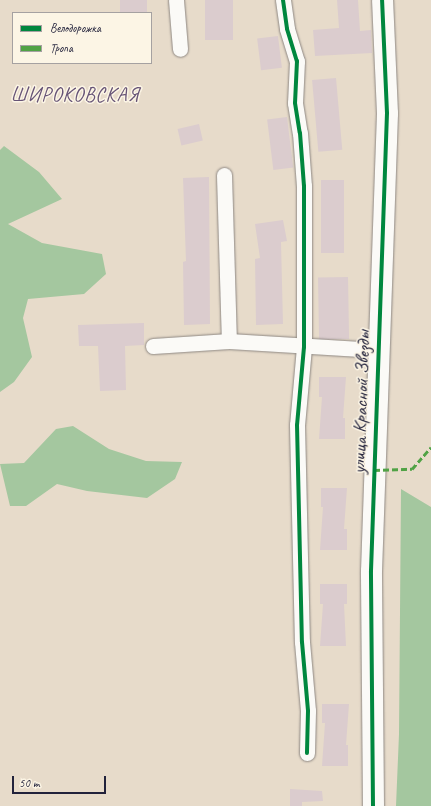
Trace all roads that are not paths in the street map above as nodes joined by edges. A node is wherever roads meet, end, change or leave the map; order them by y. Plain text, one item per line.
1 (176, 0) edge
2 (283, 0) edge
3 (382, 0) edge
4 (180, 49) dead end
5 (224, 175) dead end
6 (229, 341) junction
7 (153, 346) dead end
8 (304, 347) junction
9 (377, 350) junction
10 (307, 753) dead end
11 (373, 806) edge

1 - 4 street
2 - 8 street
3 - 9 street, улица Красной Звезды
5 - 6 street
6 - 7 street, улица Красной Звезды
6 - 8 street, улица Красной Звезды
8 - 9 street, улица Красной Звезды
8 - 10 street
9 - 11 street, улица Красной Звезды

